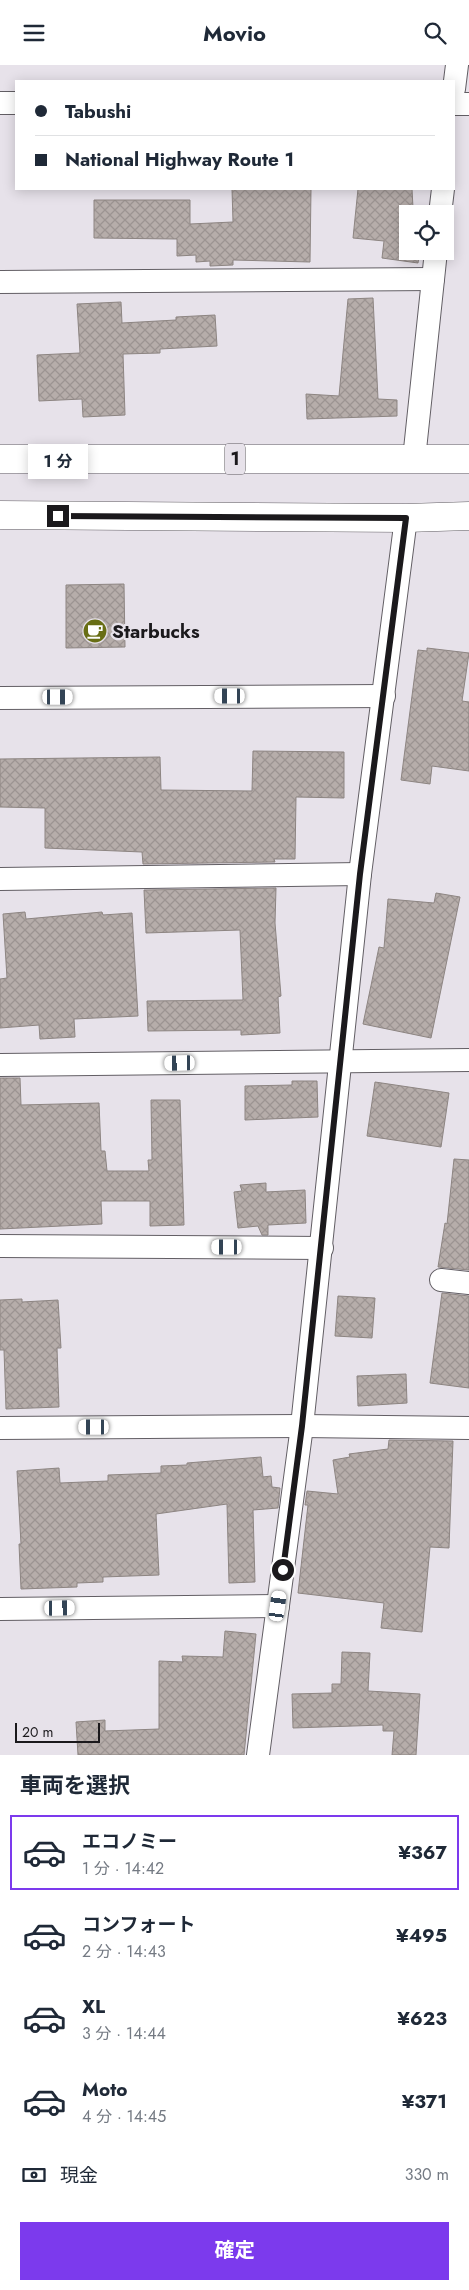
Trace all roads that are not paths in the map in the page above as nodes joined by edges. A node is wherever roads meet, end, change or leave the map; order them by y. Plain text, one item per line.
1 (457, 65) edge
2 (455, 81) edge
3 (0, 103) edge
4 (15, 103) edge
5 (455, 104) edge
6 (469, 104) edge
7 (443, 190) edge
8 (441, 205) edge
9 (435, 260) edge
10 (433, 279) junction
11 (0, 282) edge
12 (0, 459) edge
13 (414, 459) junction
14 (469, 459) edge
15 (0, 515) edge
16 (469, 516) edge
17 (406, 518) junction
18 (384, 695) junction
19 (0, 697) edge
20 (360, 874) junction
21 (0, 879) edge
22 (469, 1060) edge
23 (339, 1062) junction
24 (0, 1065) edge
25 (0, 1246) edge
26 (322, 1248) junction
27 (441, 1280) dead end
28 (469, 1283) edge
29 (302, 1426) junction
30 (0, 1428) edge
31 (469, 1428) edge
32 (278, 1606) junction
33 (0, 1609) edge
34 (258, 1755) edge

1 - 2 street
3 - 4 street
5 - 6 street
7 - 8 street
9 - 10 street
10 - 11 street
10 - 13 street
12 - 13 highway, 1
13 - 14 highway, 1
15 - 17 highway
16 - 17 highway
17 - 18 street
18 - 19 street
18 - 20 street
20 - 21 street
20 - 23 street
22 - 23 street
23 - 24 street
23 - 26 street
25 - 26 street
26 - 29 street
27 - 28 street
29 - 30 street
29 - 31 street
29 - 32 street
32 - 33 street
32 - 34 street

